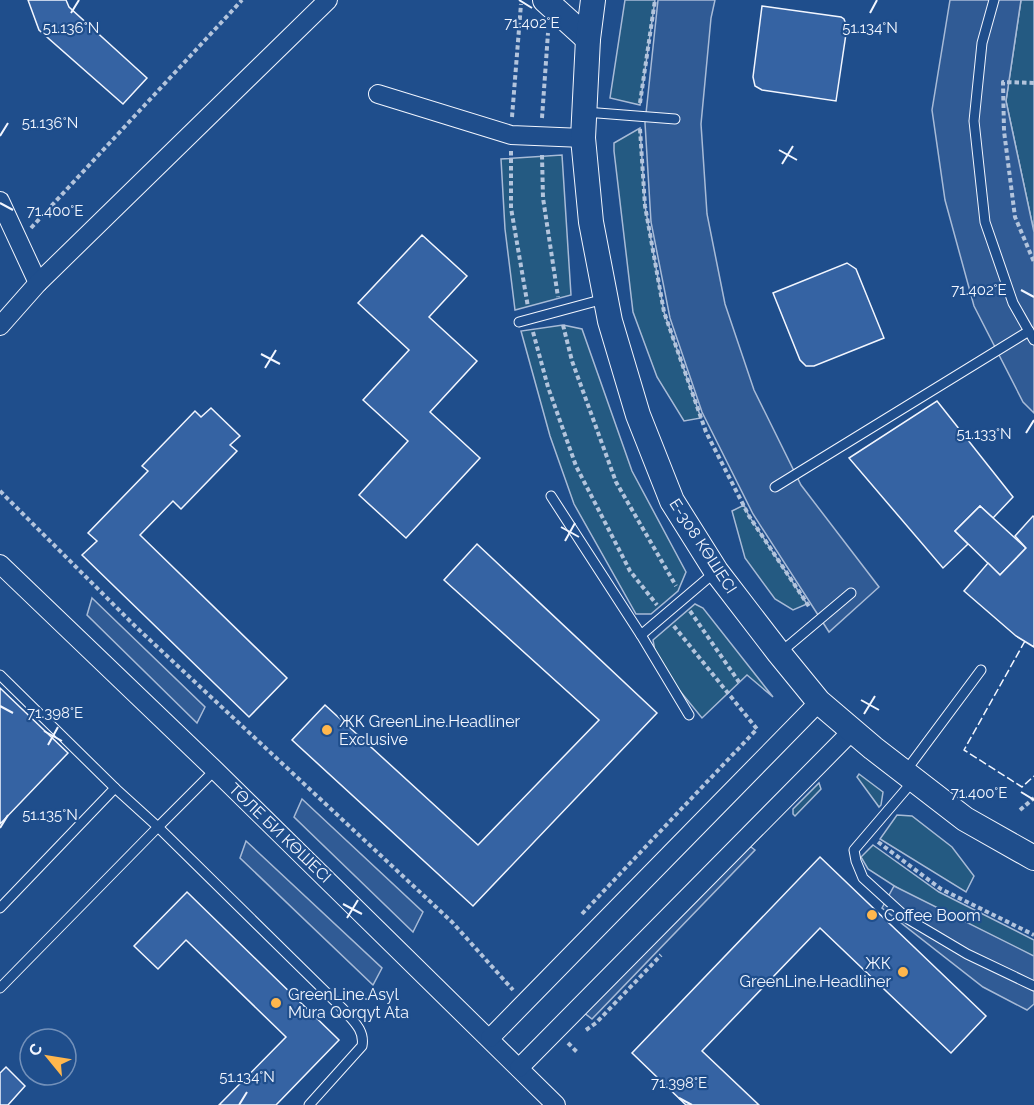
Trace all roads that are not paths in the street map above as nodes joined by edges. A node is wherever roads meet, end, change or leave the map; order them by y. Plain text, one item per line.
1 (328, 0) edge
2 (545, 0) edge
3 (593, 0) edge
4 (994, 0) edge
5 (588, 39) junction
6 (378, 94) dead end
7 (585, 112) junction
8 (675, 119) dead end
9 (583, 138) junction
10 (2, 211) edge
11 (38, 283) junction
12 (606, 298) junction
13 (519, 322) dead end
14 (0, 326) edge
15 (1031, 335) edge
16 (774, 487) dead end
17 (551, 496) dead end
18 (0, 564) edge
19 (716, 571) junction
20 (851, 593) dead end
21 (641, 635) junction
22 (779, 653) junction
23 (981, 670) dead end
24 (0, 675) edge
25 (819, 702) junction
26 (689, 714) dead end
27 (852, 731) junction
28 (215, 770) junction
29 (909, 776) junction
30 (115, 788) junction
31 (158, 827) junction
32 (1034, 858) edge
33 (0, 908) edge
34 (1034, 986) edge
35 (0, 988) edge
36 (490, 1038) junction
37 (519, 1068) junction
38 (309, 1105) edge
39 (556, 1105) edge

1 - 11 street
2 - 5 street
3 - 5 street, Е-308 КӨШЕСІ
4 - 15 lane
5 - 7 street, Е-308 КӨШЕСІ
6 - 9 street
7 - 8 lane
7 - 9 street, Е-308 КӨШЕСІ
9 - 12 street, Е-308 КӨШЕСІ
10 - 11 street
11 - 14 street
12 - 13 lane
12 - 19 street, Е-308 КӨШЕСІ
15 - 16 lane
17 - 21 lane
18 - 28 street, ТӨЛЕ БИ КӨШЕСІ
19 - 21 lane
19 - 22 street, Е-308 КӨШЕСІ
20 - 22 lane
21 - 26 lane
22 - 25 street, Е-308 КӨШЕСІ
23 - 29 lane
24 - 30 lane
25 - 27 street, Е-308 КӨШЕСІ
25 - 36 street
27 - 29 street, Е-308 КӨШЕСІ
27 - 37 street
28 - 31 lane
28 - 36 street, ТӨЛЕ БИ КӨШЕСІ
29 - 32 street, Е-308 КӨШЕСІ
29 - 34 lane
30 - 31 lane
30 - 33 lane
31 - 35 lane
31 - 38 lane
36 - 37 street, ТӨЛЕ БИ КӨШЕСІ
37 - 39 street, ТӨЛЕ БИ КӨШЕСІ

